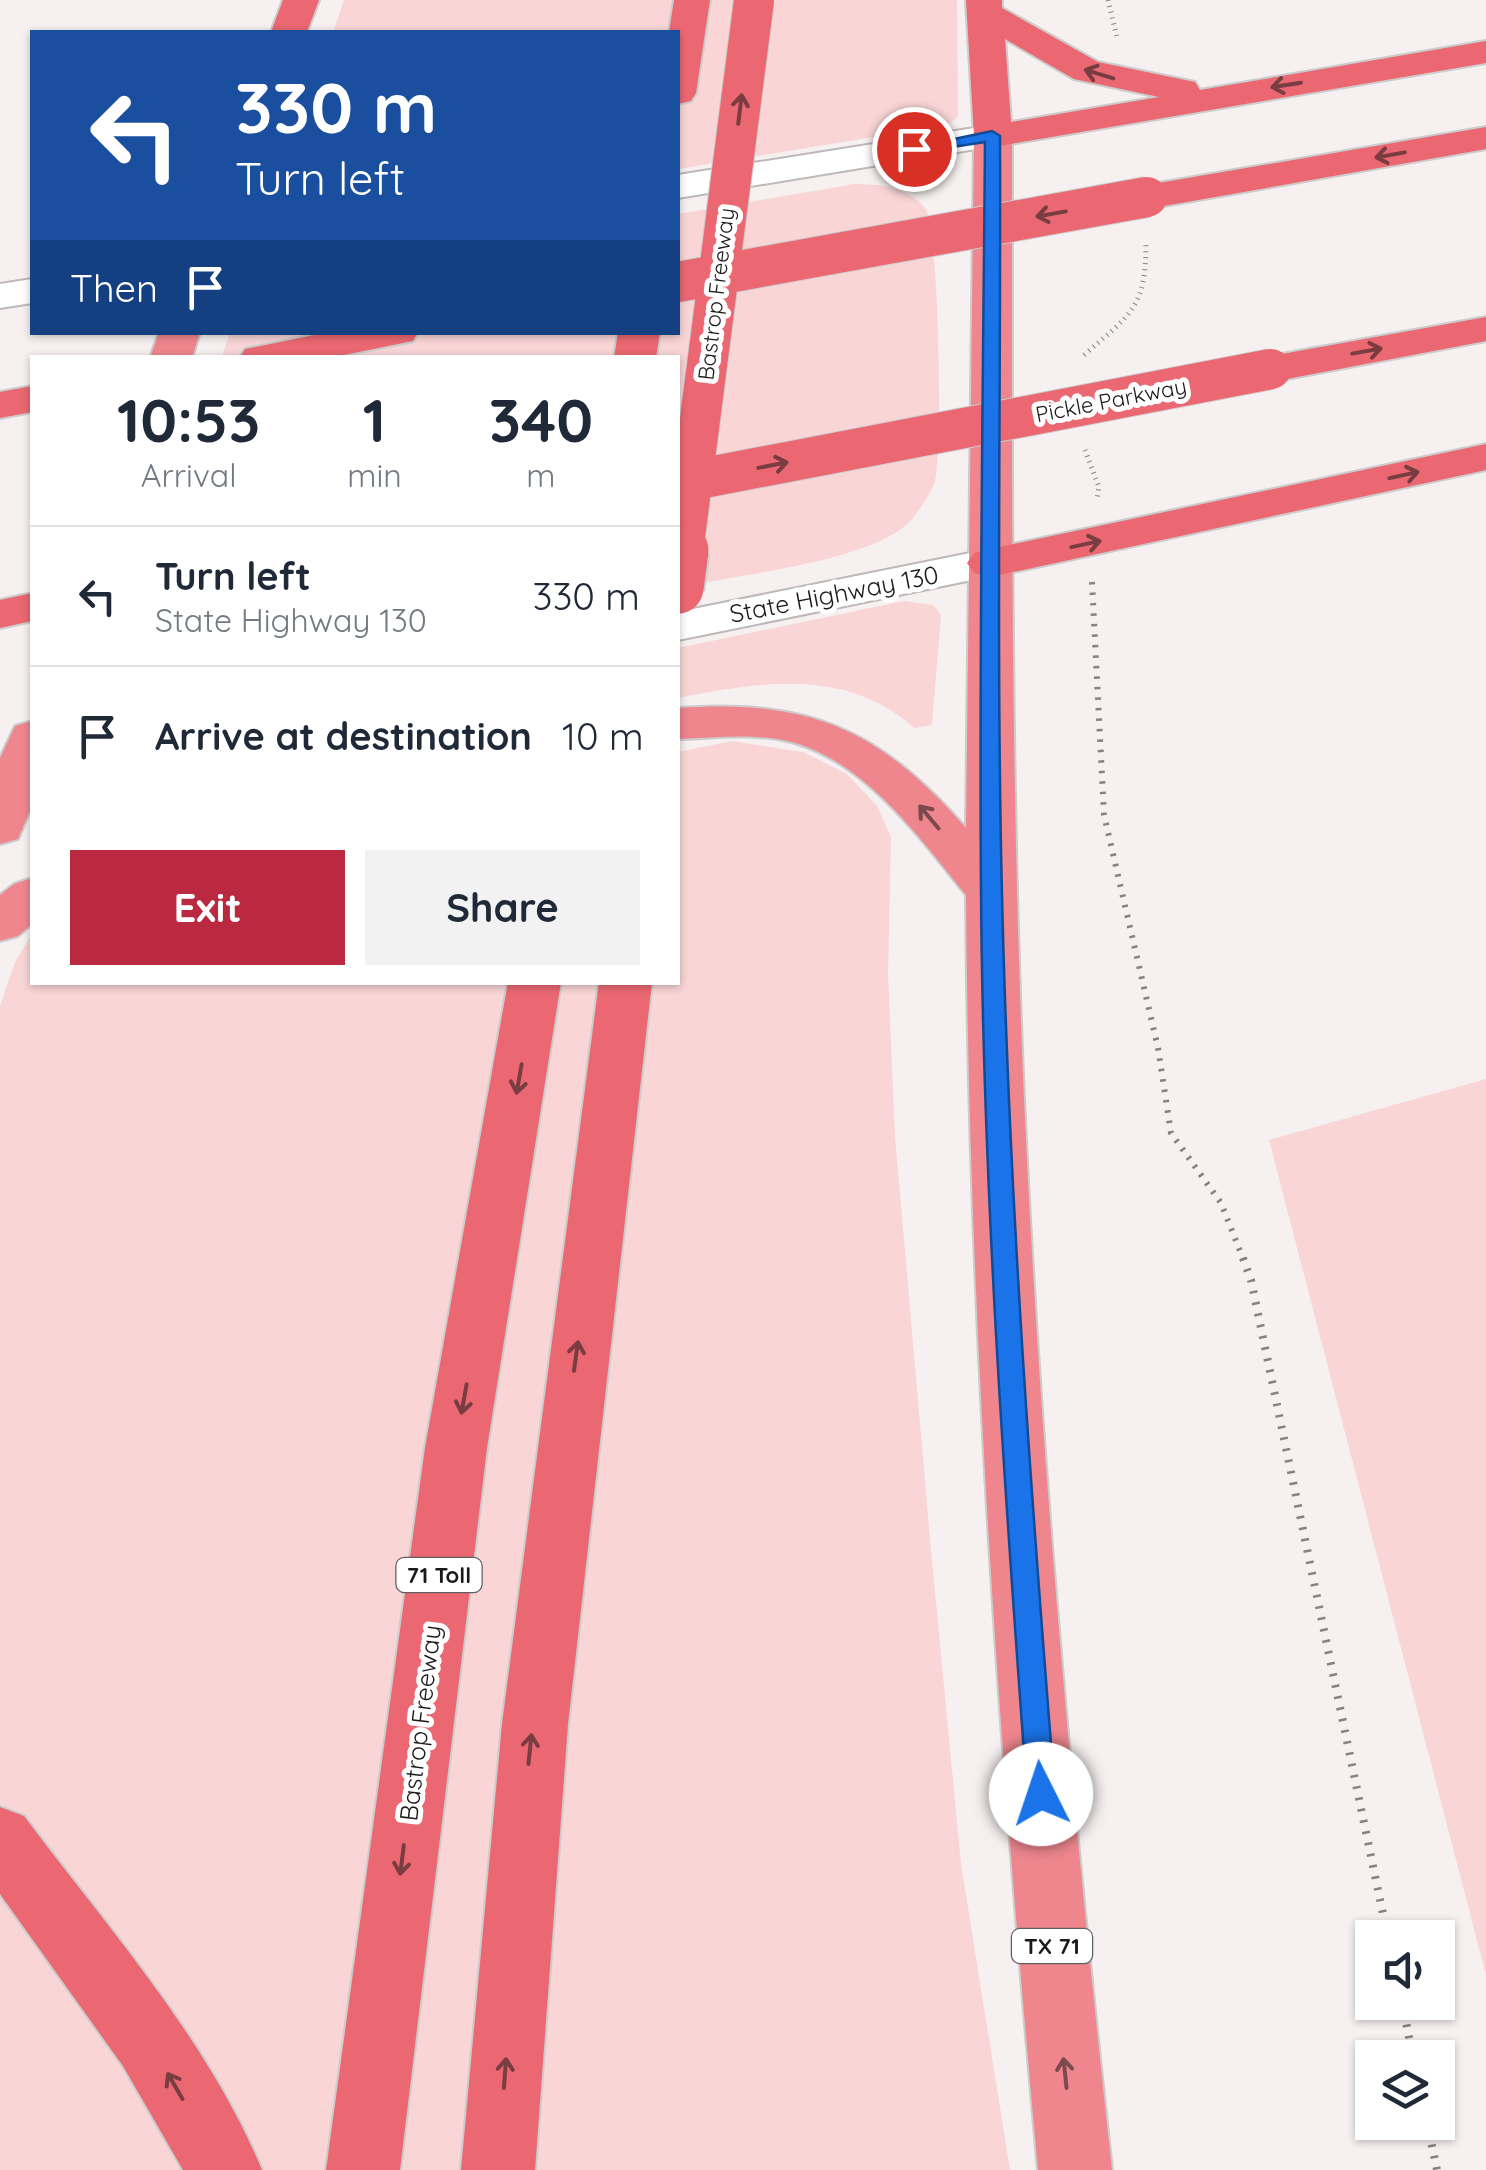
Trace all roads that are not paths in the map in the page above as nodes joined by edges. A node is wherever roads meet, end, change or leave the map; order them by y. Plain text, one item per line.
1 (301, 0) edge
2 (692, 0) edge
3 (754, 0) edge
4 (984, 6) edge
5 (290, 30) edge
6 (1486, 52) edge
7 (680, 80) edge
8 (1229, 94) junction
9 (992, 136) junction
10 (1486, 138) edge
11 (680, 187) edge
12 (680, 282) edge
13 (30, 291) edge
14 (0, 296) edge
15 (1486, 329) edge
16 (382, 335) edge
17 (276, 355) edge
18 (30, 399) edge
19 (0, 405) edge
20 (1486, 457) edge
21 (680, 483) edge
22 (990, 563) junction
23 (680, 573) edge
24 (30, 608) edge
25 (0, 614) edge
26 (680, 626) edge
27 (680, 724) edge
28 (23, 752) edge
29 (0, 827) edge
30 (992, 892) junction
31 (30, 898) edge
32 (0, 923) edge
33 (534, 985) edge
34 (626, 985) edge
35 (0, 1838) edge
36 (224, 2170) edge
37 (363, 2170) edge
38 (498, 2170) edge
39 (1075, 2170) edge

1 - 5 highway
2 - 7 highway
23 -> 3 highway, Bastrop Freeway, bridge
8 -> 4 highway
4 - 9 highway, TX 71
6 -> 8 highway
8 - 9 highway
9 - 11 street
9 - 22 highway, TX 71
10 -> 12 highway, bridge
13 - 14 street
21 -> 15 highway, Pickle Parkway, bridge
16 - 17 highway
18 - 19 highway
22 -> 20 highway
22 - 26 street, State Highway 130
22 - 30 highway, TX 71
24 - 25 highway
30 -> 27 highway
28 - 29 highway
39 -> 30 highway, TX 71
31 - 32 highway
33 -> 37 highway, Bastrop Freeway / 71 Toll
38 -> 34 highway
36 -> 35 highway

